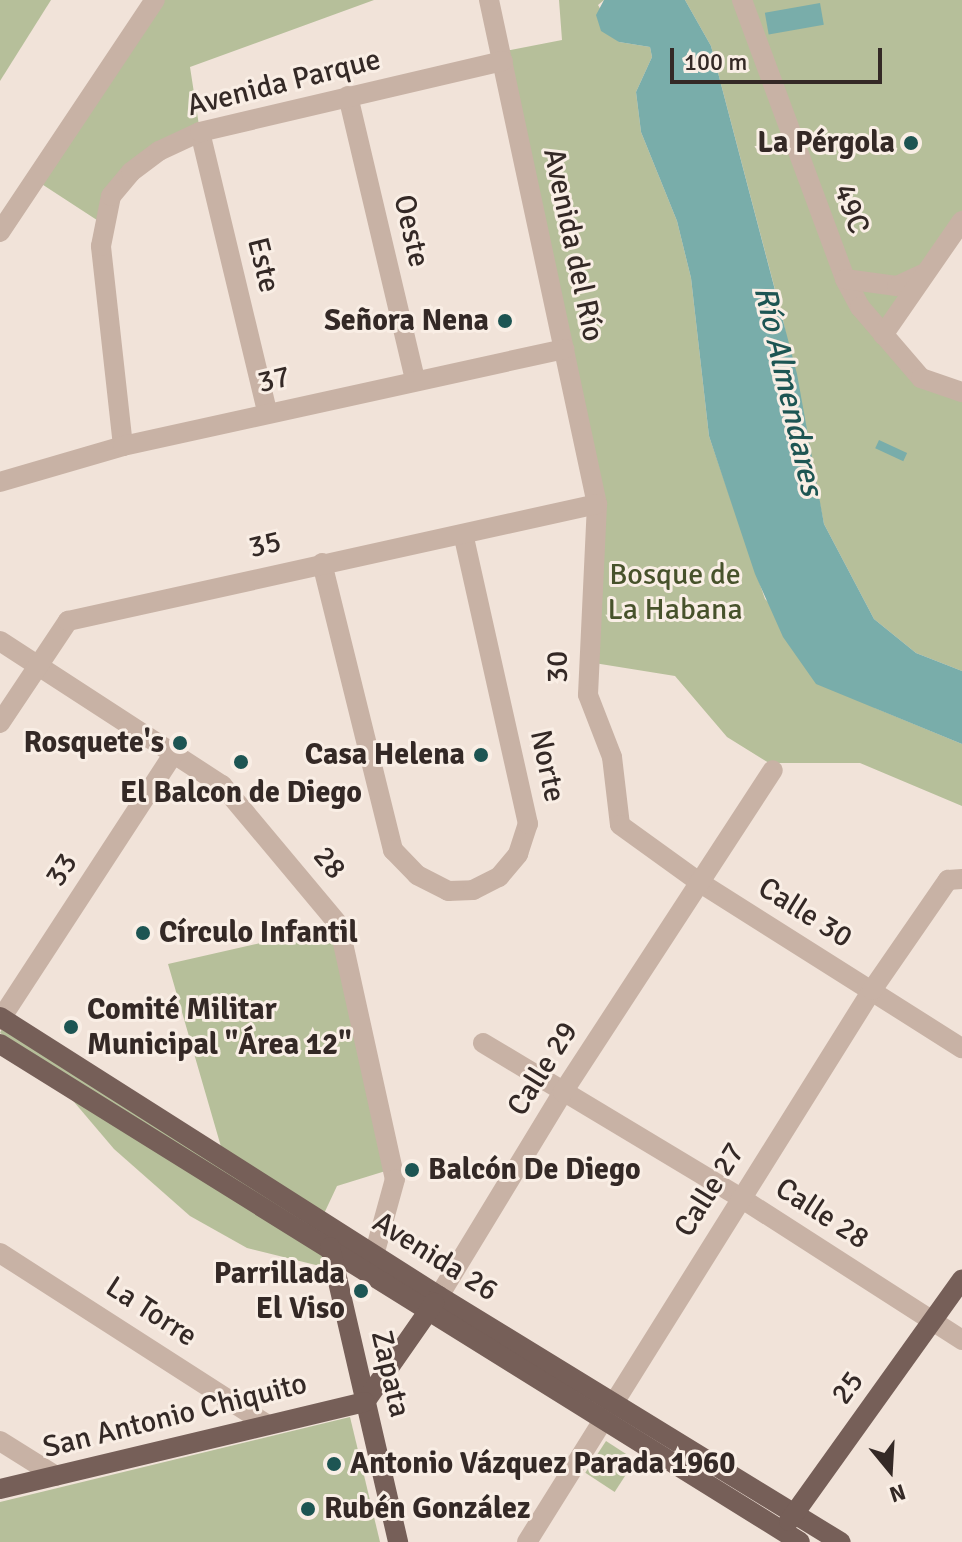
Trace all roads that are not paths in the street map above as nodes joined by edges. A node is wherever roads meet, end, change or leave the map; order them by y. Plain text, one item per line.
1 (155, 0) edge
2 (489, 0) edge
3 (742, 0) edge
4 (503, 61) junction
5 (348, 96) junction
6 (200, 132) junction
7 (962, 221) edge
8 (0, 232) edge
9 (927, 272) junction
10 (845, 279) junction
11 (883, 335) junction
12 (564, 349) junction
13 (415, 380) junction
14 (962, 392) edge
15 (267, 412) junction
16 (123, 446) junction
17 (0, 482) edge
18 (597, 504) junction
19 (463, 534) junction
20 (322, 563) junction
21 (0, 641) edge
22 (38, 664) junction
23 (0, 723) edge
24 (175, 752) junction
25 (773, 770) dead end
26 (620, 825) joint
27 (957, 878) edge
28 (699, 882) junction
29 (872, 990) junction
30 (1, 1018) edge
31 (483, 1043) dead end
32 (0, 1044) edge
33 (962, 1048) edge
34 (563, 1092) junction
35 (741, 1198) junction
36 (321, 1220) junction
37 (332, 1251) junction
38 (0, 1253) edge
39 (374, 1255) junction
40 (962, 1279) edge
41 (433, 1305) junction
42 (933, 1321) junction
43 (962, 1340) edge
44 (365, 1402) junction
45 (610, 1403) junction
46 (599, 1421) junction
47 (268, 1425) junction
48 (0, 1441) edge
49 (56, 1476) junction
50 (0, 1489) edge
51 (795, 1513) junction
52 (786, 1538) edge
53 (398, 1542) edge
54 (527, 1542) edge
55 (828, 1542) edge
56 (841, 1542) edge

1 - 8 street
2 - 4 street, Avenida del Río
3 - 10 street, 49C
4 - 5 street, Avenida Parque
4 - 12 street, Avenida del Río
5 - 6 street, Avenida Parque
5 - 13 street, Oeste
6 - 15 street, Este
6 - 16 street, Avenida Parque
7 - 9 street
9 - 10 street
9 - 11 street
10 - 11 street, 49C
11 - 14 street, 49C
12 - 13 street, 37
12 - 18 street, Avenida del Río
13 - 15 street, 37
15 - 16 street, 37
16 - 17 street, 37
18 - 19 street, 35
18 - 26 street, 30
19 - 20 street, 35
19 - 20 street, Norte
20 - 22 street, 35
21 - 22 street, 28
22 - 23 street, 35
22 - 24 street, 28
24 - 30 street, 33
24 - 39 street, 28
25 - 28 street, Calle 29
26 - 28 street, Calle 30
27 - 29 street, Calle 27
28 - 29 street, Calle 30
28 - 34 street, Calle 29
29 - 33 street, Calle 30
29 - 35 street, Calle 27
30 - 36 main road, Avenida 26
31 - 34 street, Calle 28
32 - 37 main road, Avenida 26
34 - 35 street, Calle 28
34 - 41 street, Calle 29
35 - 42 street, Calle 28
35 - 45 street, Calle 27
36 - 37 main road, Zapata
36 - 39 main road, Avenida 26
37 - 41 main road, Avenida 26
37 - 44 main road, Zapata
38 - 47 street, La Torre
39 - 41 main road, Avenida 26
40 - 42 main road, 25
41 - 44 main road, Calle 29
41 - 45 main road, Avenida 26
41 - 46 main road, Avenida 26
42 - 43 street, Calle 28
42 - 51 main road, 25
44 - 47 main road, San Antonio Chiquito
44 - 53 main road, Zapata
45 - 46 street, Calle 27
45 - 51 main road, Avenida 26
46 - 52 main road, Avenida 26
46 - 54 street, Calle 27
47 - 49 main road, San Antonio Chiquito
48 - 49 street
49 - 50 main road, San Antonio Chiquito
51 - 52 main road, 25
51 - 56 main road, Avenida 26
52 - 55 main road, Avenida 26

